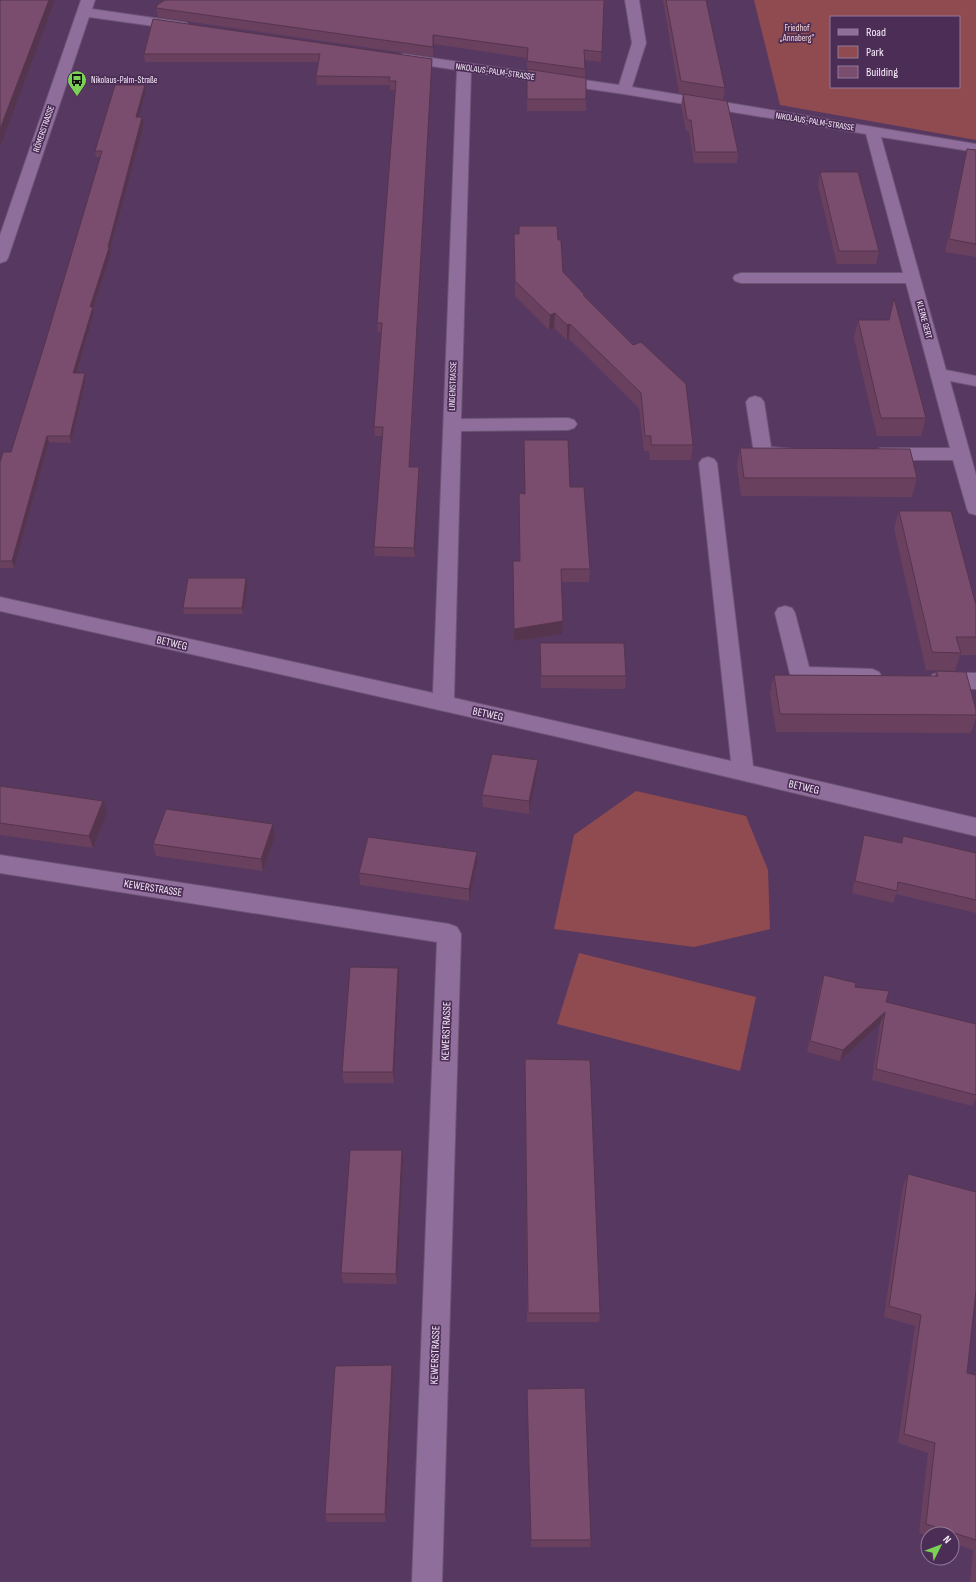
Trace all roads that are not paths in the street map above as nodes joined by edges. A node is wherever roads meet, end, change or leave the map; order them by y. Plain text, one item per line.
1 (632, 0) edge
2 (86, 6) edge
3 (197, 28) edge
4 (394, 57) edge
5 (464, 67) junction
6 (624, 90) junction
7 (872, 131) junction
8 (976, 148) edge
9 (0, 258) edge
10 (741, 278) dead end
11 (912, 278) junction
12 (939, 374) junction
13 (976, 380) edge
14 (755, 402) dead end
15 (568, 424) dead end
16 (452, 425) junction
17 (803, 453) edge
18 (866, 454) edge
19 (961, 454) junction
20 (708, 463) dead end
21 (976, 509) edge
22 (0, 604) edge
23 (784, 613) dead end
24 (888, 678) edge
25 (920, 679) edge
26 (976, 682) edge
27 (443, 704) junction
28 (743, 773) junction
29 (976, 827) edge
30 (0, 864) edge
31 (427, 1582) edge

1 - 6 street
2 - 3 street
2 - 9 street, RÖMERSTRASSE
4 - 5 street, NIKOLAUS-PALM-STRASSE
5 - 6 street, NIKOLAUS-PALM-STRASSE
5 - 16 street, LINDENSTRASSE
6 - 7 street, NIKOLAUS-PALM-STRASSE
7 - 8 street, NIKOLAUS-PALM-STRASSE
7 - 11 street, KLEINE GERT
10 - 11 street
11 - 12 street, KLEINE GERT
12 - 13 street
12 - 19 street, KLEINE GERT
14 - 17 street
15 - 16 street
16 - 27 street, LINDENSTRASSE
18 - 19 street
19 - 21 street, KLEINE GERT
20 - 28 street
22 - 27 street, BETWEG
23 - 24 street
25 - 26 street
27 - 28 street, BETWEG
28 - 29 street, BETWEG
30 - 31 street, KEWERSTRASSE

